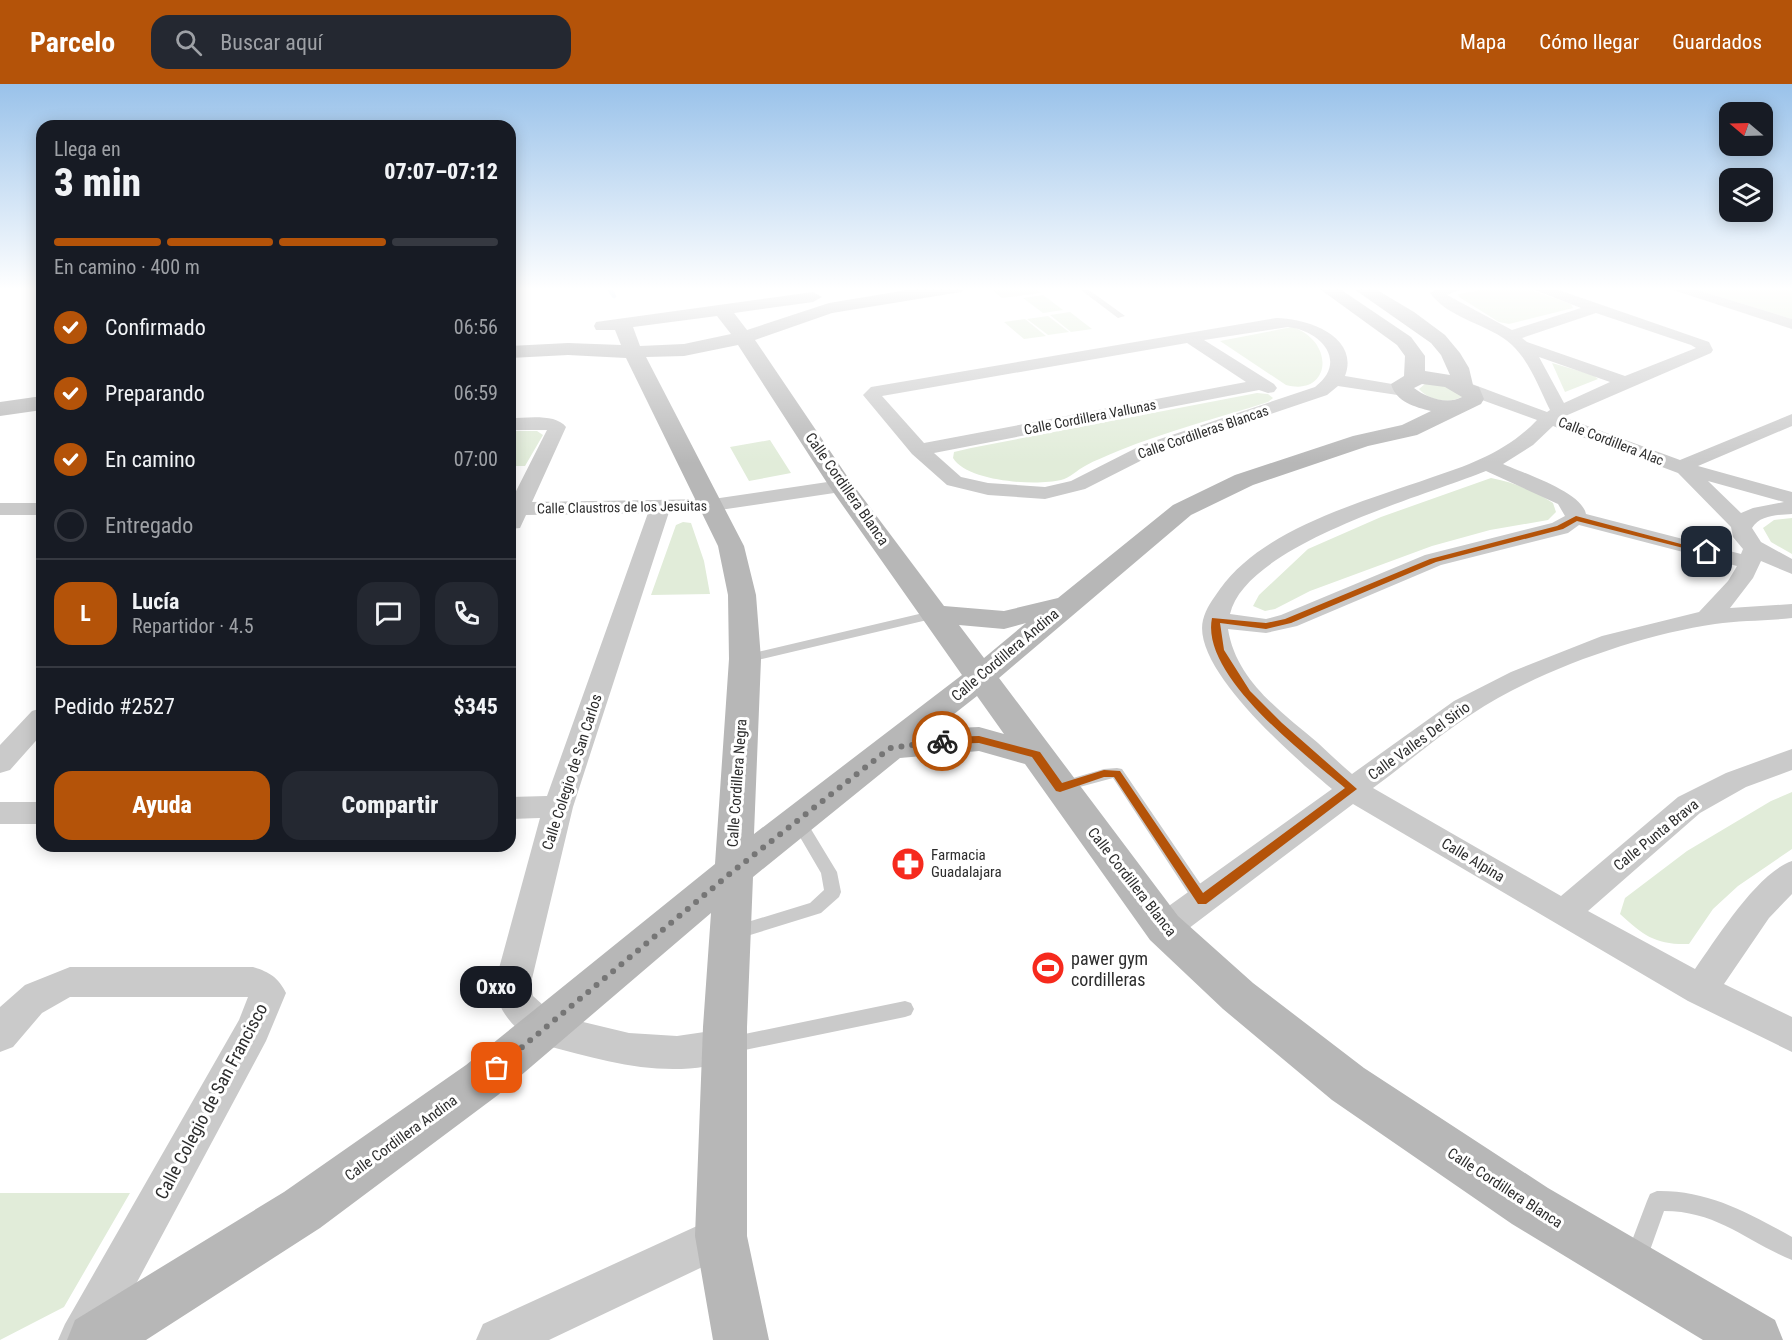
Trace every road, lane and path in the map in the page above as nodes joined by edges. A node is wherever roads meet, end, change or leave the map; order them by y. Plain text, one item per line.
1 (585, 346) edge
2 (632, 346) edge
3 (665, 346) edge
4 (692, 346) edge
5 (749, 346) edge
6 (1145, 346) edge
7 (1202, 346) edge
8 (1333, 346) edge
9 (1407, 346) edge
10 (1444, 346) edge
11 (1520, 346) edge
12 (1528, 346) edge
13 (1699, 346) edge
14 (516, 352) edge
15 (1337, 374) junction
16 (1626, 382) junction
17 (1261, 384) junction
18 (1409, 386) junction
19 (1464, 396) junction
20 (1293, 402) junction
21 (36, 404) edge
22 (0, 409) edge
23 (1549, 414) junction
24 (36, 417) edge
25 (1792, 418) edge
26 (0, 422) edge
27 (516, 424) edge
28 (1764, 432) junction
29 (1792, 438) edge
30 (1361, 441) junction
31 (919, 450) junction
32 (1487, 464) junction
33 (1681, 467) junction
34 (841, 486) junction
35 (1792, 498) edge
36 (713, 506) junction
37 (660, 508) junction
38 (1792, 508) edge
39 (0, 509) edge
40 (32, 509) edge
41 (516, 509) edge
42 (516, 515) edge
43 (1576, 518) junction
44 (1742, 526) junction
45 (0, 527) edge
46 (1752, 556) junction
47 (1792, 567) edge
48 (1068, 603) junction
49 (1792, 611) edge
50 (936, 614) junction
51 (1707, 618) junction
52 (1215, 620) junction
53 (745, 659) junction
54 (980, 677) junction
55 (36, 724) edge
56 (890, 748) junction
57 (1036, 755) junction
58 (1792, 759) edge
59 (0, 763) edge
60 (1060, 788) junction
61 (1352, 789) junction
62 (558, 807) junction
63 (516, 808) edge
64 (0, 813) edge
65 (36, 813) edge
66 (798, 820) junction
67 (732, 872) junction
68 (1792, 874) edge
69 (1202, 900) junction
70 (1563, 914) junction
71 (1164, 928) junction
72 (729, 934) junction
73 (1700, 990) junction
74 (905, 1009) dead end
75 (544, 1029) junction
76 (0, 1035) edge
77 (1792, 1035) edge
78 (725, 1046) junction
79 (721, 1236) junction
80 (1792, 1249) edge
81 (1633, 1268) junction
82 (81, 1340) edge
83 (95, 1340) edge
84 (500, 1340) edge
85 (741, 1340) edge
86 (1755, 1340) edge

1 - 14 street
2 - 36 street, Calle Cordillera Negra
3 - 4 street
5 - 34 street, Calle Cordillera Blanca
6 - 31 street, Calle Cordilleras Blancas
7 - 17 street, Calle Cordilleras Blancas
8 - 15 street, Calle Cordilleras Blancas
9 - 18 street
10 - 19 street
11 - 23 street
12 - 16 street
13 - 16 street
15 - 18 street
15 - 20 street, Calle Cordilleras Blancas
16 - 23 street
17 - 20 street, Calle Cordilleras Blancas
17 - 31 street, Calle Cordillera Vallunas
18 - 19 street
18 - 30 street, Calle Cordillera Andina
19 - 23 street, Calle Cordillera Alac
19 - 30 street, Calle Cordillera Andina
20 - 31 street, Calle Cordilleras Blancas
21 - 22 street
23 - 32 street
23 - 33 street, Calle Cordillera Alac
24 - 26 street
25 - 28 street
27 - 41 street
28 - 29 street
28 - 33 street
30 - 48 street, Calle Cordillera Andina
32 - 43 street
32 - 52 street
33 - 35 street, Calle Cordillera Alac
33 - 44 street, Calle Cordillera Alac
34 - 36 street, Calle Claustros de los Jesuitas
34 - 50 street, Calle Cordillera Blanca
36 - 37 street, Calle Claustros de los Jesuitas
36 - 53 street, Calle Cordillera Negra
37 - 42 street, Calle Claustros de los Jesuitas
37 - 62 street, Calle Colegio de San Carlos
38 - 44 street
39 - 40 street
40 - 45 street
43 - 46 street
43 - 52 street
44 - 46 street, Calle Cordillera Alac
46 - 47 street
46 - 51 street
48 - 50 street
48 - 54 street, Calle Cordillera Andina
49 - 51 street, Calle Valles Del Sirio
50 - 53 lane
50 - 54 street, Calle Cordillera Blanca
51 - 61 street, Calle Valles Del Sirio
52 - 61 street, Calle Alpina
53 - 67 street, Calle Cordillera Negra
54 - 56 street, Calle Cordillera Andina
54 - 57 street, Calle Cordillera Blanca
55 - 59 street
56 - 57 street
56 - 66 street, Calle Cordillera Andina
57 - 60 street, Calle Cordillera Blanca
58 - 70 street, Calle Punta Brava
60 - 69 lane
60 - 71 street, Calle Cordillera Blanca
61 - 69 street, Calle Valles Del Sirio
61 - 70 street, Calle Alpina
62 - 63 street
62 - 75 street, Calle Colegio de San Carlos
64 - 65 street
66 - 67 street, Calle Cordillera Andina
66 - 72 lane
67 - 72 street, Calle Cordillera Negra
67 - 75 street, Calle Cordillera Andina
68 - 73 street
69 - 71 street, Calle Valles Del Sirio
70 - 73 street, Calle Alpina
71 - 81 street, Calle Cordillera Blanca
72 - 78 street, Calle Cordillera Negra
73 - 77 street, Calle Alpina
74 - 78 lane
75 - 78 street
75 - 83 street, Calle Cordillera Andina
76 - 82 street, Calle Colegio de San Francisco
78 - 79 street, Calle Cordillera Negra
79 - 84 street
79 - 85 street, Calle Cordillera Negra
80 - 81 lane
81 - 86 street, Calle Cordillera Blanca

